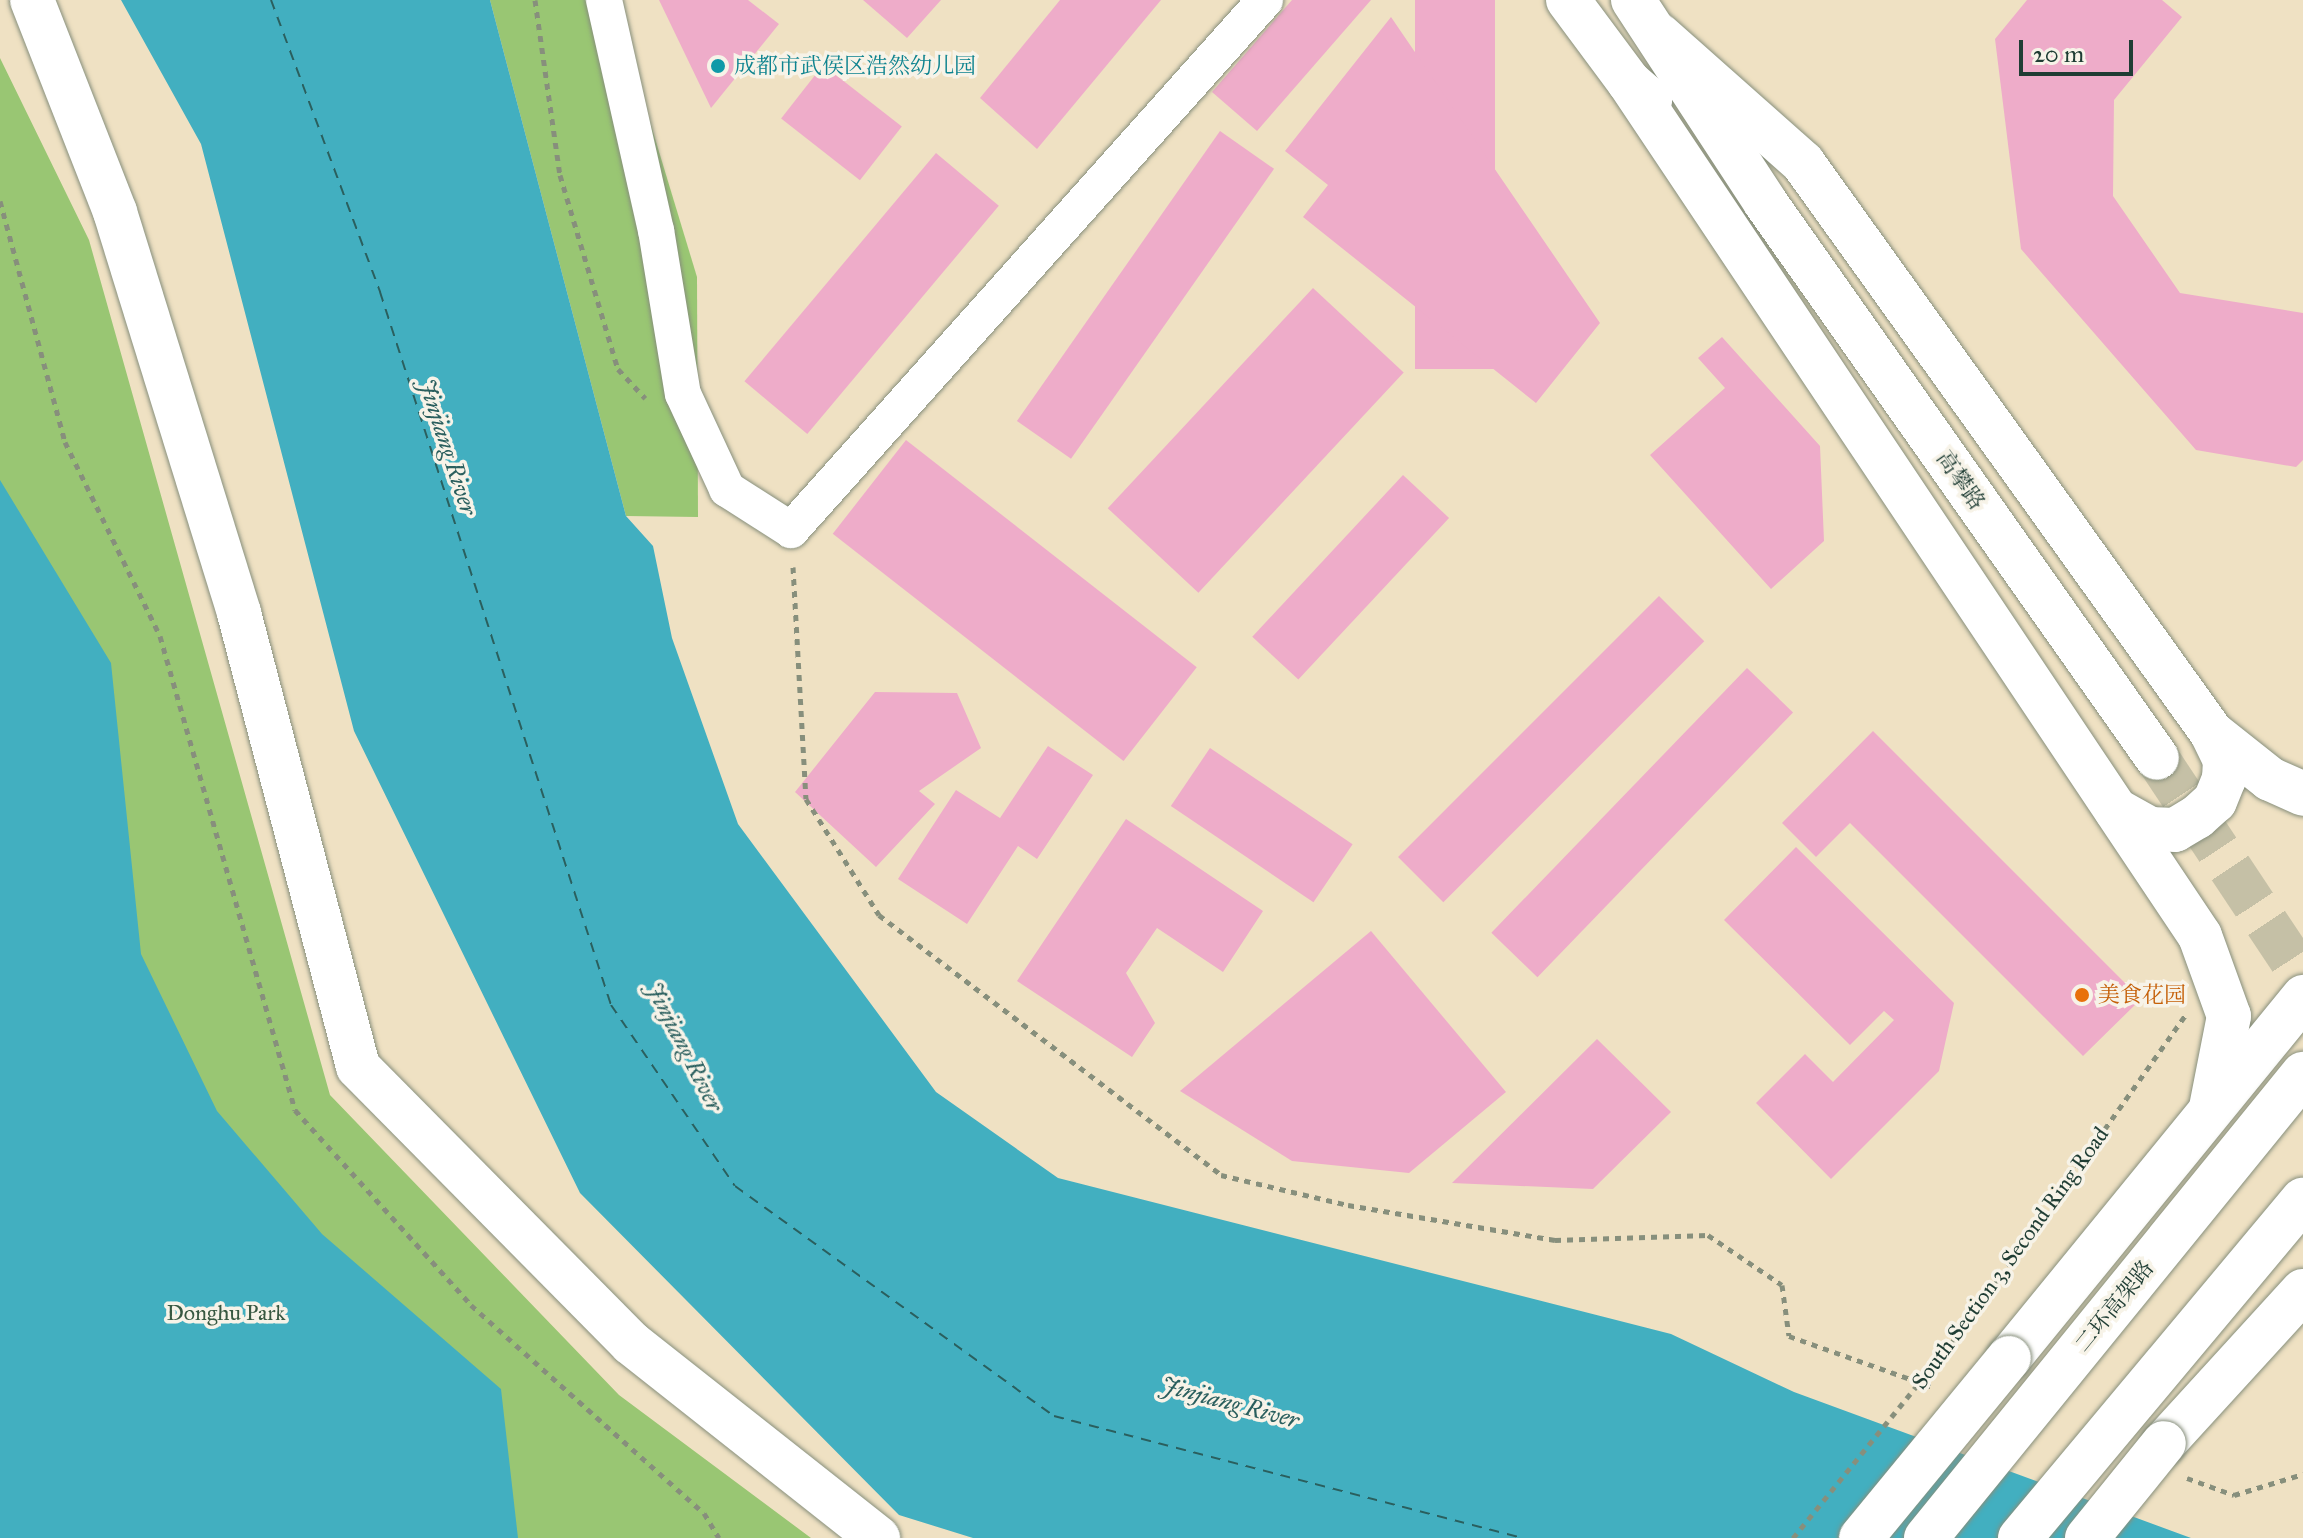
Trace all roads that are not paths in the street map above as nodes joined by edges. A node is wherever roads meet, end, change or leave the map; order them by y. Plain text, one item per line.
1 (32, 0) edge
2 (604, 0) edge
3 (1265, 0) edge
4 (1568, 0) edge
5 (1633, 0) edge
6 (1659, 35) junction
7 (1629, 82) junction
8 (1765, 202) junction
9 (2212, 733) junction
10 (2157, 758) tunnel mouth
11 (2303, 794) edge
12 (2116, 810) junction
13 (2303, 997) edge
14 (2303, 1074) edge
15 (2211, 1108) junction
16 (2303, 1200) edge
17 (2300, 1297) edge
18 (878, 1538) edge
19 (1861, 1538) edge
20 (1926, 1538) edge
21 (2020, 1538) edge
22 (2087, 1538) edge

1 - 18 main road
2 - 3 street
4 - 7 main road, 高攀路
5 - 6 main road, 高攀路
6 - 8 main road, 高攀路
6 - 9 main road
7 - 8 main road, 高攀路
7 - 12 main road
8 - 10 main road, 高攀路
9 - 11 main road
9 - 12 main road
12 - 15 main road
13 - 15 main road
14 - 20 main road, 二环高架路, bridge
15 - 19 main road, bridge
16 - 21 main road, bridge
17 - 22 main road, bridge

